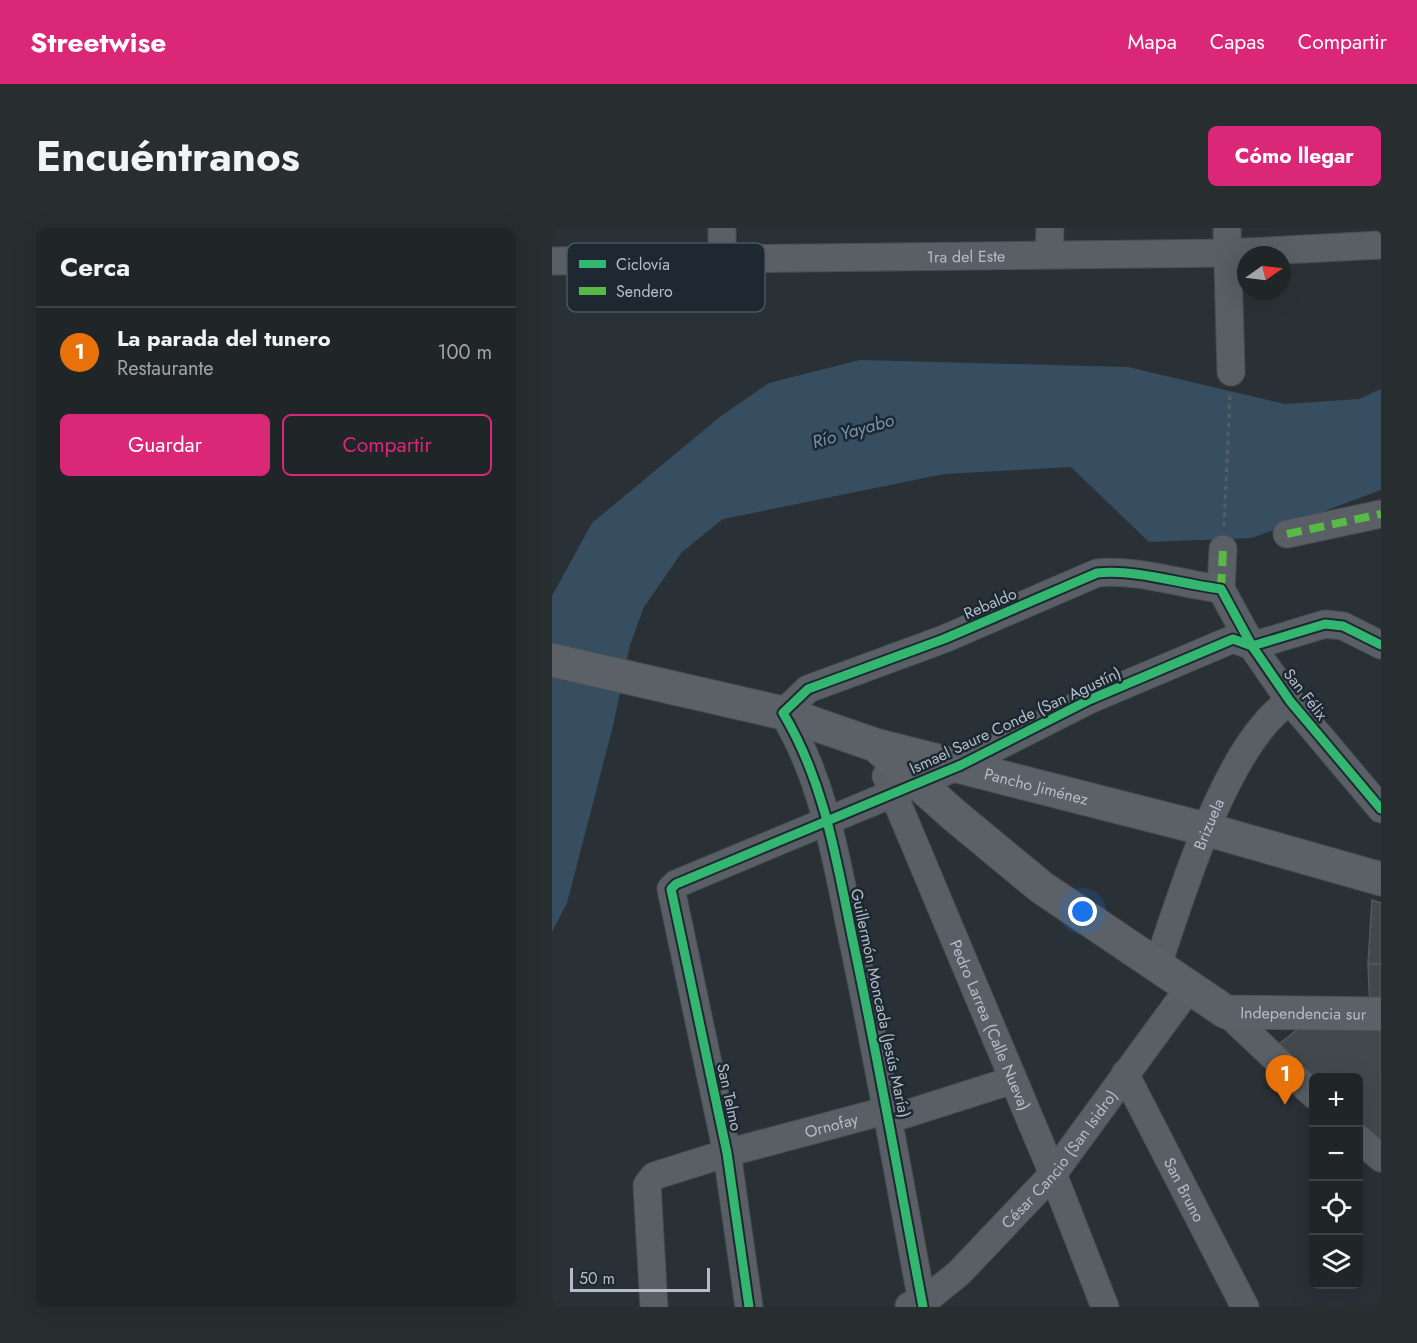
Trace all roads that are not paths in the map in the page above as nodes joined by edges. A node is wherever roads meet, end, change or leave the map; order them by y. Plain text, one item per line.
1 (1050, 241) edge
2 (1227, 241) edge
3 (1381, 245) edge
4 (765, 258) edge
5 (1231, 372) road end
6 (1381, 514) edge
7 (1287, 534) dead end
8 (1223, 549) road end
9 (1221, 589) junction
10 (1381, 645) edge
11 (1252, 646) junction
12 (552, 660) edge
13 (1290, 701) junction
14 (783, 713) junction
15 (875, 745) junction
16 (961, 765) junction
17 (905, 788) junction
18 (1381, 809) edge
19 (828, 821) junction
20 (1205, 829) junction
21 (1381, 879) edge
22 (671, 895) joint
23 (1157, 967) junction
24 (1189, 988) junction
25 (1226, 1012) junction
26 (1381, 1014) edge
27 (1125, 1074) junction
28 (1013, 1080) junction
29 (1309, 1090) edge
30 (888, 1110) junction
31 (1363, 1142) edge
32 (728, 1153) junction
33 (1381, 1158) edge
34 (1053, 1174) junction
35 (918, 1306) edge
36 (654, 1307) edge
37 (749, 1307) edge
38 (1105, 1307) edge
39 (1245, 1307) edge

1 - 2 street, 1ra del Este
1 - 4 street, 1ra del Este
2 - 3 street, 1ra del Este
2 - 5 street
6 - 7 street
8 - 9 street
9 - 11 street, San Félix
9 - 14 street, Rebaldo
10 - 11 street, Ismael Saure Conde (San Agustín)
11 - 13 street, San Félix
11 - 16 street, Ismael Saure Conde (San Agustín)
12 - 14 main road, Pancho Jiménez
13 - 18 street, San Félix
13 - 20 street, Brizuela
14 - 15 main road, Pancho Jiménez
14 - 19 street, Guillermón Moncada (Jesús María)
15 - 16 main road, Pancho Jiménez
15 - 17 main road
16 - 17 street, Ismael Saure Conde (San Agustín)
16 - 20 main road, Pancho Jiménez
17 - 19 street, Ismael Saure Conde (San Agustín)
17 - 23 main road
17 - 28 street, Pedro Larrea (Calle Nueva)
19 - 22 street, Ismael Saure Conde (San Agustín)
19 - 30 street, Guillermón Moncada (Jesús María)
20 - 21 main road, Pancho Jiménez
20 - 23 street, Brizuela
22 - 32 street, San Telmo
23 - 24 main road
24 - 25 main road
24 - 27 street, César Cancio (San Isidro)
25 - 26 main road, Independencia sur
25 - 29 street
27 - 34 street, César Cancio (San Isidro)
27 - 39 street, San Bruno
28 - 30 street, Ornofay
28 - 34 street, Pedro Larrea (Calle Nueva)
30 - 32 street, Ornofay
30 - 35 street, Guillermón Moncada (Jesús María)
31 - 33 street
32 - 36 street, Ornofay
32 - 37 street, San Telmo
34 - 35 street, César Cancio (San Isidro)
34 - 38 street, Pedro Larrea (Calle Nueva)

